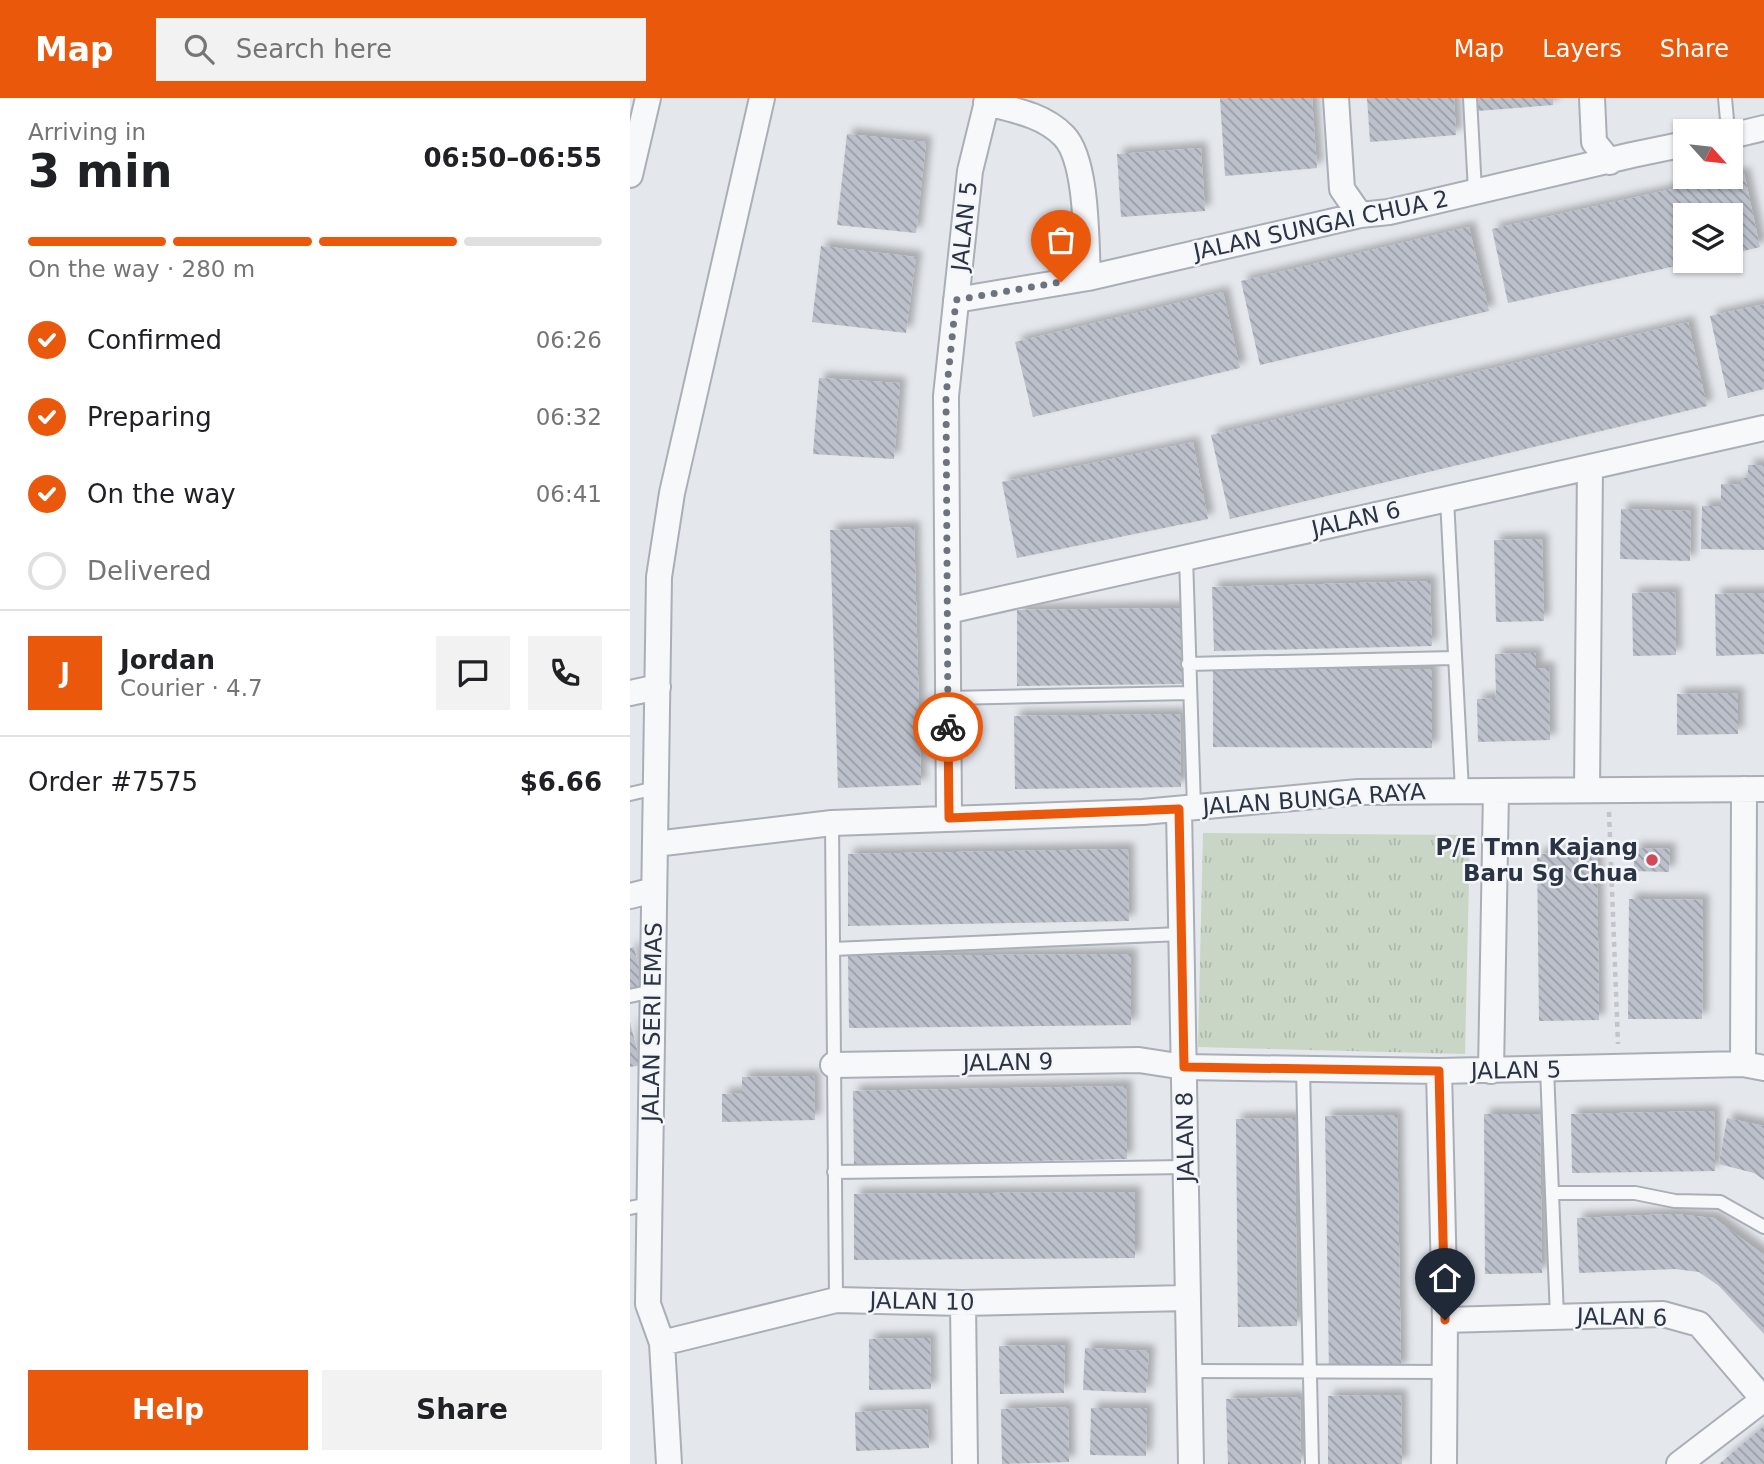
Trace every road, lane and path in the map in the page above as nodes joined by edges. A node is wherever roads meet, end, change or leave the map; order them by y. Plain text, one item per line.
1 (648, 98) edge
2 (762, 98) edge
3 (1336, 98) edge
4 (1470, 98) edge
5 (1592, 98) edge
6 (1725, 98) edge
7 (987, 101) edge
8 (1727, 119) edge
9 (1764, 128) edge
10 (1743, 131) edge
11 (1673, 147) edge
12 (1610, 162) junction
13 (630, 175) edge
14 (1475, 191) junction
15 (1360, 215) junction
16 (1088, 278) junction
17 (956, 300) junction
18 (1764, 428) edge
19 (1590, 467) junction
20 (1447, 499) junction
21 (1186, 557) junction
22 (948, 611) junction
23 (1454, 658) junction
24 (1188, 664) junction
25 (658, 687) junction
26 (630, 693) edge
27 (1190, 693) junction
28 (948, 698) junction
29 (656, 788) junction
30 (1754, 789) edge
31 (1597, 790) junction
32 (1462, 791) junction
33 (1496, 791) junction
34 (630, 794) edge
35 (1186, 808) junction
36 (949, 818) junction
37 (832, 823) junction
38 (655, 844) junction
39 (654, 890) junction
40 (630, 896) edge
41 (1181, 934) junction
42 (833, 949) junction
43 (641, 993) edge
44 (833, 1065) junction
45 (1754, 1066) edge
46 (1184, 1067) junction
47 (1619, 1068) junction
48 (1303, 1069) junction
49 (1547, 1069) junction
50 (1439, 1071) junction
51 (1491, 1071) junction
52 (641, 1108) edge
53 (1185, 1167) junction
54 (834, 1172) junction
55 (1552, 1192) junction
56 (640, 1206) edge
57 (1764, 1227) edge
58 (1187, 1298) junction
59 (836, 1300) junction
60 (963, 1303) junction
61 (639, 1306) edge
62 (1557, 1317) junction
63 (1445, 1320) junction
64 (662, 1343) junction
65 (1189, 1371) junction
66 (1310, 1371) junction
67 (1445, 1371) junction
68 (1764, 1399) edge
69 (669, 1464) edge
70 (965, 1464) edge
71 (1191, 1464) edge
72 (1312, 1464) edge
73 (1444, 1464) edge
74 (1679, 1464) edge

1 - 13 street
2 - 25 street, JALAN SERI EMAS
3 - 15 street
4 - 14 lane
5 - 12 street
6 - 8 lane
7 - 16 street
7 - 17 street, JALAN 5
9 - 10 street
11 - 12 street, JALAN SUNGAI CHUA 2
12 - 14 street, JALAN SUNGAI CHUA 2
14 - 15 street, JALAN SUNGAI CHUA 2
15 - 16 street, JALAN SUNGAI CHUA 2
16 - 17 street, JALAN SUNGAI CHUA 2
17 - 22 street, JALAN 5
18 - 19 street, JALAN 6
19 - 20 street, JALAN 6
19 - 31 street
20 - 21 street, JALAN 6
20 - 23 lane
21 - 22 street, JALAN 6
21 - 24 lane
22 - 28 street, JALAN 5
23 - 24 lane
23 - 32 lane
24 - 27 lane
25 - 26 street
25 - 29 street, JALAN SERI EMAS
27 - 28 lane
27 - 35 lane
28 - 36 street, JALAN 5
29 - 34 lane
29 - 38 street, JALAN SERI EMAS
30 - 31 street, JALAN BUNGA RAYA
30 - 45 street
31 - 33 street, JALAN BUNGA RAYA
31 - 47 path
32 - 33 street, JALAN BUNGA RAYA
32 - 35 street, JALAN BUNGA RAYA
33 - 51 street
35 - 36 street, JALAN BUNGA RAYA
35 - 41 street, JALAN 8
36 - 37 street, JALAN BUNGA RAYA
37 - 38 street, JALAN BUNGA RAYA
37 - 42 lane
38 - 39 street, JALAN SERI EMAS
39 - 40 street
39 - 43 street, JALAN SERI EMAS
41 - 42 lane
41 - 46 street, JALAN 8
42 - 44 lane
43 - 52 street, JALAN SERI EMAS
44 - 46 street, JALAN 9
44 - 54 lane
45 - 47 street, JALAN 5
46 - 48 street, JALAN 5
46 - 53 street, JALAN 8
47 - 49 street, JALAN 5
48 - 50 street, JALAN 5
48 - 66 lane
49 - 51 street, JALAN 5
49 - 55 lane
50 - 51 street, JALAN 5
50 - 63 street
52 - 56 street, JALAN SERI EMAS
53 - 54 lane
53 - 58 street, JALAN 8
54 - 59 lane
55 - 57 lane
55 - 62 lane
56 - 61 street, JALAN SERI EMAS
58 - 60 street, JALAN 10
58 - 65 street, JALAN 8
59 - 60 street, JALAN 10
59 - 64 street, JALAN 10
60 - 70 street
61 - 64 street, JALAN SERI EMAS
62 - 63 street, JALAN 6
62 - 68 street, JALAN 6
63 - 67 street
64 - 69 street, JALAN SERI EMAS
65 - 66 lane
65 - 71 street, JALAN 8
66 - 67 lane
66 - 72 lane
67 - 73 street
68 - 74 street

